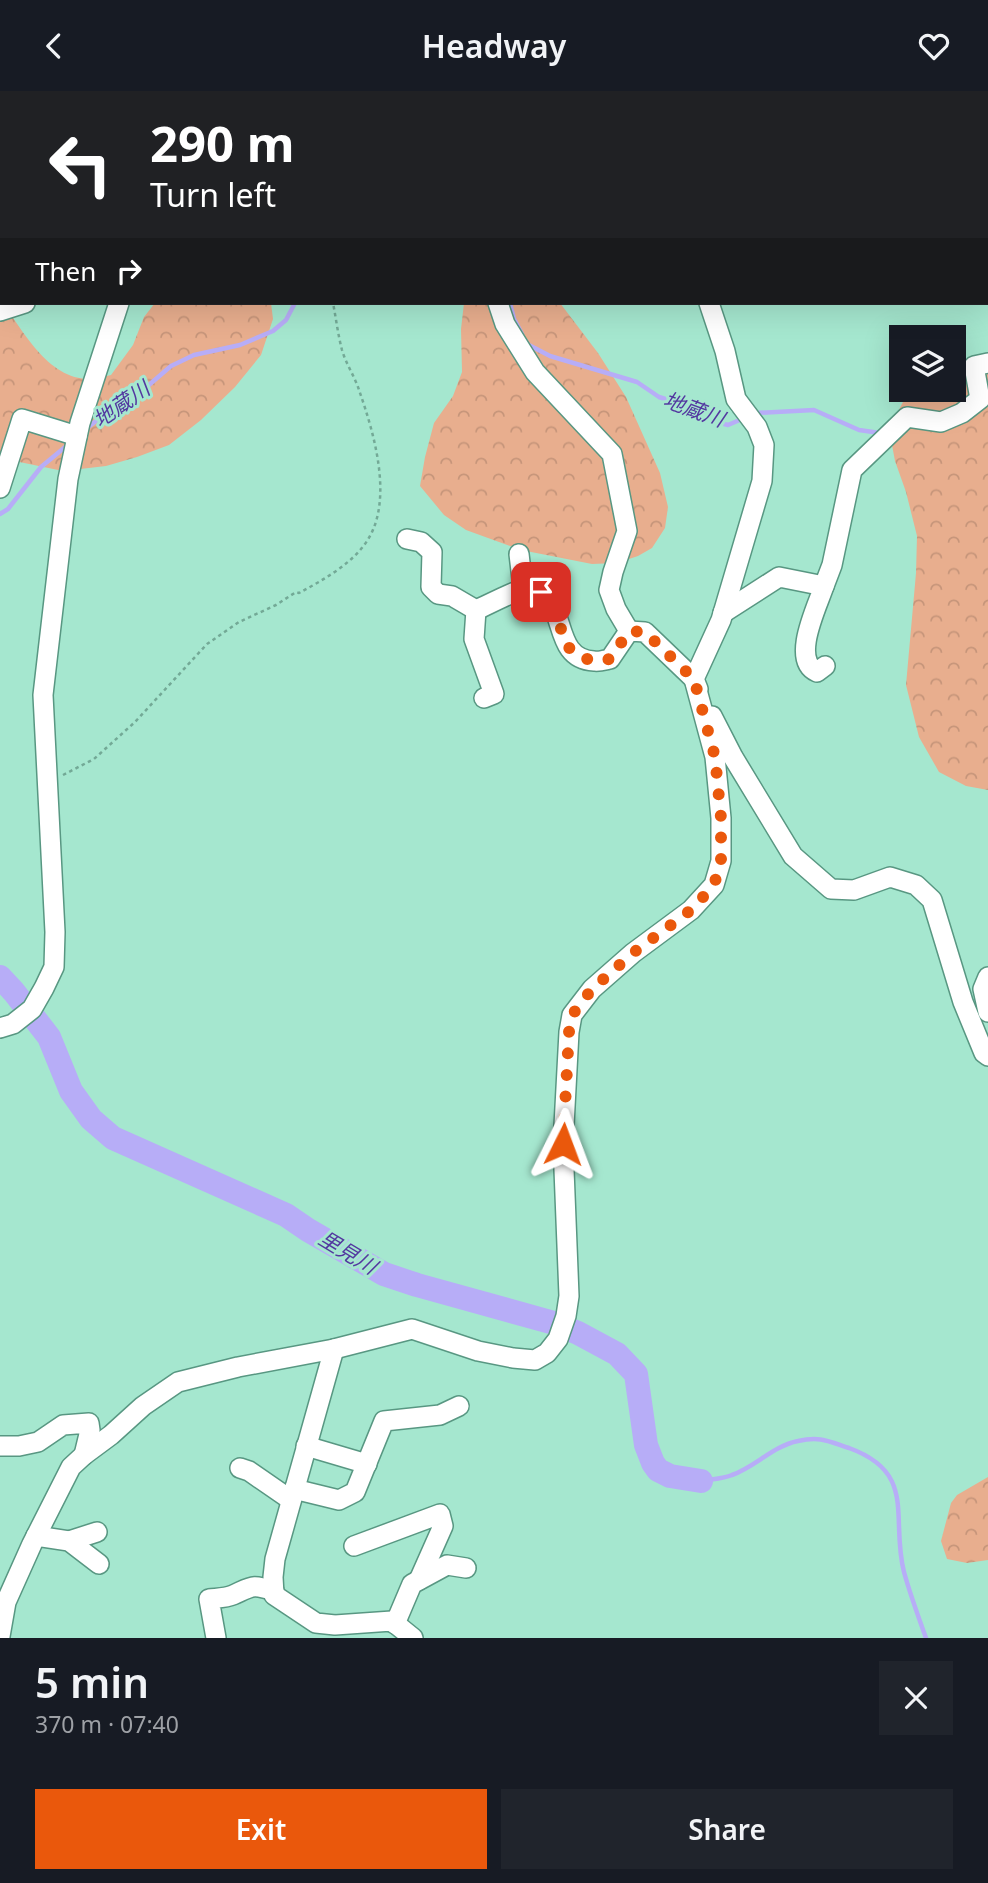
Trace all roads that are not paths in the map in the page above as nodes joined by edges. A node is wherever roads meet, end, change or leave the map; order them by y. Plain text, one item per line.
1 (19, 305) edge
2 (118, 305) edge
3 (499, 305) edge
4 (710, 305) edge
5 (0, 311) edge
6 (988, 363) edge
7 (77, 436) junction
8 (0, 488) edge
9 (407, 539) dead end
10 (519, 554) dead end
11 (824, 586) junction
12 (523, 588) junction
13 (476, 610) junction
14 (723, 613) junction
15 (629, 631) junction
16 (825, 666) dead end
17 (694, 679) junction
18 (484, 698) dead end
19 (988, 978) edge
20 (988, 1011) edge
21 (0, 1028) edge
22 (988, 1056) edge
23 (334, 1349) junction
24 (452, 1403) dead end
25 (0, 1446) edge
26 (306, 1446) junction
27 (84, 1455) junction
28 (367, 1464) junction
29 (240, 1468) dead end
30 (293, 1495) junction
31 (97, 1532) dead end
32 (37, 1535) junction
33 (69, 1541) junction
34 (354, 1546) dead end
35 (99, 1564) dead end
36 (466, 1568) dead end
37 (419, 1580) junction
38 (274, 1591) junction
39 (395, 1624) junction
40 (0, 1636) edge
41 (216, 1638) edge
42 (413, 1638) edge

1 - 5 street
2 - 7 street
3 - 15 street
4 - 14 street
6 - 11 street
7 - 8 street
7 - 21 street
9 - 13 street
10 - 12 street
11 - 14 street
11 - 16 street
12 - 13 street
12 - 15 street
13 - 18 street
14 - 17 street
15 - 17 street
17 - 22 street
17 - 23 street
19 - 20 street
23 - 26 street
23 - 27 street
24 - 28 street
25 - 27 street
26 - 28 street
26 - 30 street
27 - 32 street
28 - 30 street
29 - 30 street
30 - 38 street
31 - 33 street
32 - 33 street
32 - 40 street
33 - 35 street
34 - 37 street
36 - 37 street
37 - 39 street
38 - 39 street
38 - 41 street
39 - 42 street

